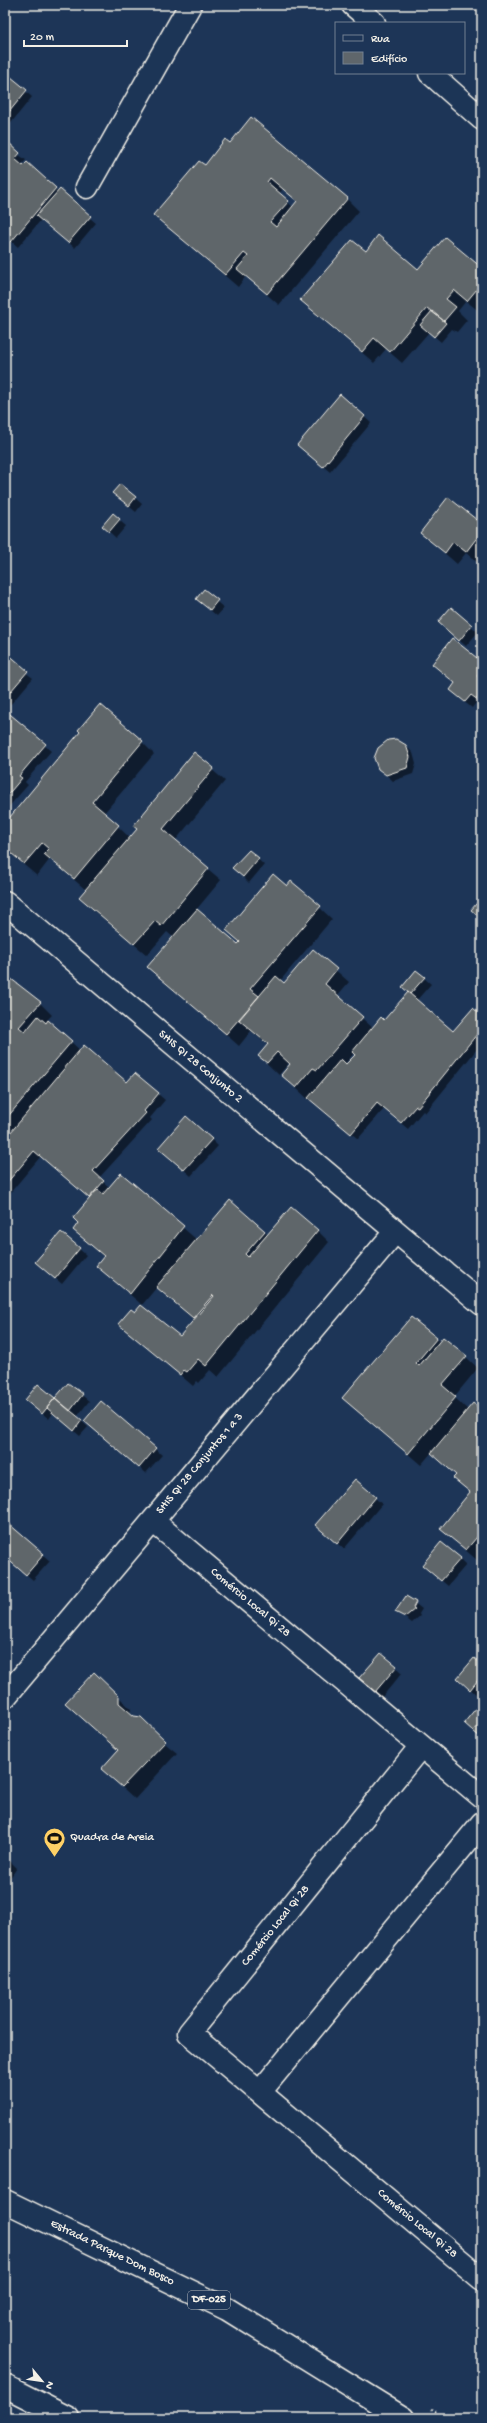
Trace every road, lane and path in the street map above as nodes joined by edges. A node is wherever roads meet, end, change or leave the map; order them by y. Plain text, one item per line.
1 (190, 5) edge
2 (354, 5) edge
3 (373, 22) edge
4 (431, 74) edge
5 (482, 118) edge
6 (87, 187) dead end
7 (5, 902) edge
8 (396, 1232) junction
9 (482, 1304) edge
10 (153, 1521) junction
11 (5, 1697) edge
12 (422, 1746) junction
13 (482, 1797) edge
14 (482, 1823) edge
15 (260, 2092) junction
16 (5, 2201) edge
17 (482, 2279) edge
18 (5, 2386) edge
19 (68, 2418) edge
20 (403, 2418) edge

1 - 6 street
2 - 3 street
4 - 5 street
7 - 8 street, SHIS QI 28 Conjunto 2
8 - 9 street, SHIS QI 28 Conjunto 2
8 - 10 street, SHIS QI 28 Conjuntos 1 a 3
10 - 11 street, SHIS QI 28 Conjuntos 1 a 3
10 - 12 street, Comércio Local Qi 28
12 - 13 street, Comércio Local Qi 28
12 - 15 street, Comércio Local Qi 28
14 - 15 street
15 - 17 street, Comércio Local Qi 28
16 - 20 street, Estrada Parque Dom Bosco / DF-025
18 - 19 street

